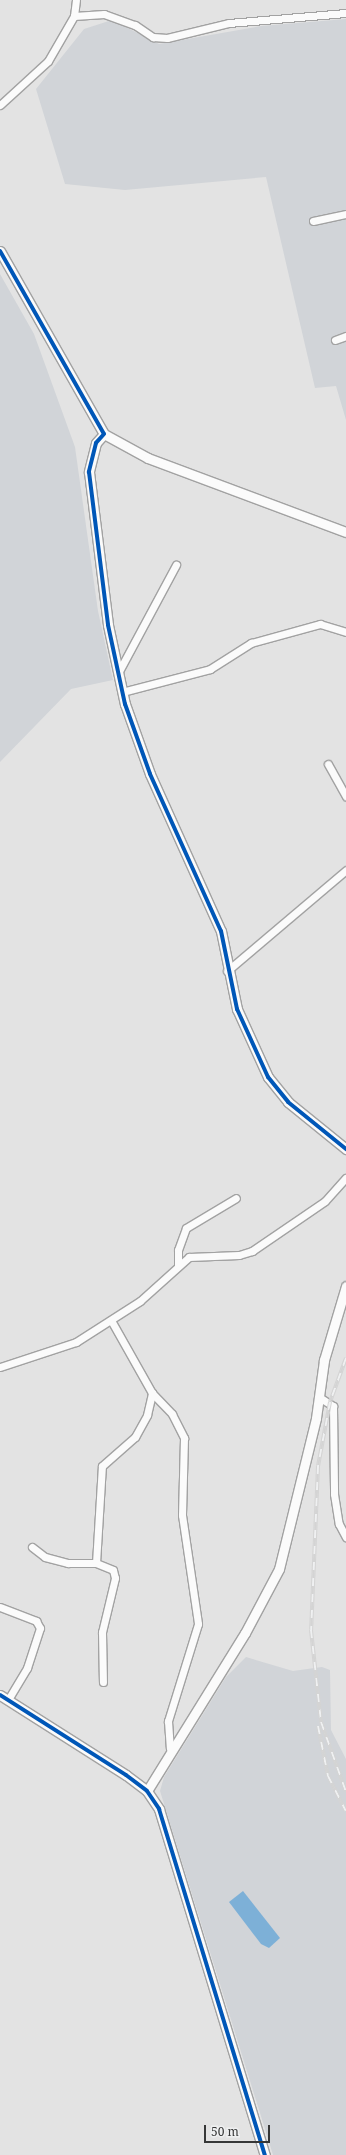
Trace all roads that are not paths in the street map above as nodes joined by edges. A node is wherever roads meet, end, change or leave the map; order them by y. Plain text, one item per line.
1 (76, 0) edge
2 (346, 13) edge
3 (74, 16) junction
4 (0, 105) edge
5 (346, 214) edge
6 (313, 221) dead end
7 (0, 251) edge
8 (346, 336) edge
9 (335, 340) dead end
10 (104, 434) junction
11 (346, 532) edge
12 (176, 565) dead end
13 (346, 632) edge
14 (118, 673) junction
15 (122, 692) junction
16 (328, 764) dead end
17 (346, 796) edge
18 (346, 870) edge
19 (227, 971) junction
20 (346, 1149) edge
21 (346, 1178) edge
22 (236, 1198) dead end
23 (178, 1265) junction
24 (346, 1286) edge
25 (112, 1322) junction
26 (0, 1367) edge
27 (152, 1393) junction
28 (319, 1397) junction
29 (346, 1537) edge
30 (32, 1547) dead end
31 (96, 1563) junction
32 (0, 1607) edge
33 (103, 1682) dead end
34 (4, 1698) edge
35 (170, 1748) junction
36 (147, 1790) junction
37 (265, 2155) edge

1 - 3 street
2 - 3 street
3 - 4 street
5 - 6 street
7 - 10 street
8 - 9 street
10 - 11 street
10 - 14 street
12 - 14 street
13 - 15 street
14 - 15 street
15 - 19 street
16 - 17 street
18 - 19 street
19 - 20 street
21 - 23 street
22 - 23 street
23 - 25 street
24 - 28 street
25 - 26 street
25 - 27 street
27 - 31 street
27 - 35 street
28 - 29 street
28 - 35 street
30 - 31 street
31 - 33 street
32 - 34 street
34 - 36 street
35 - 36 street
36 - 37 street

